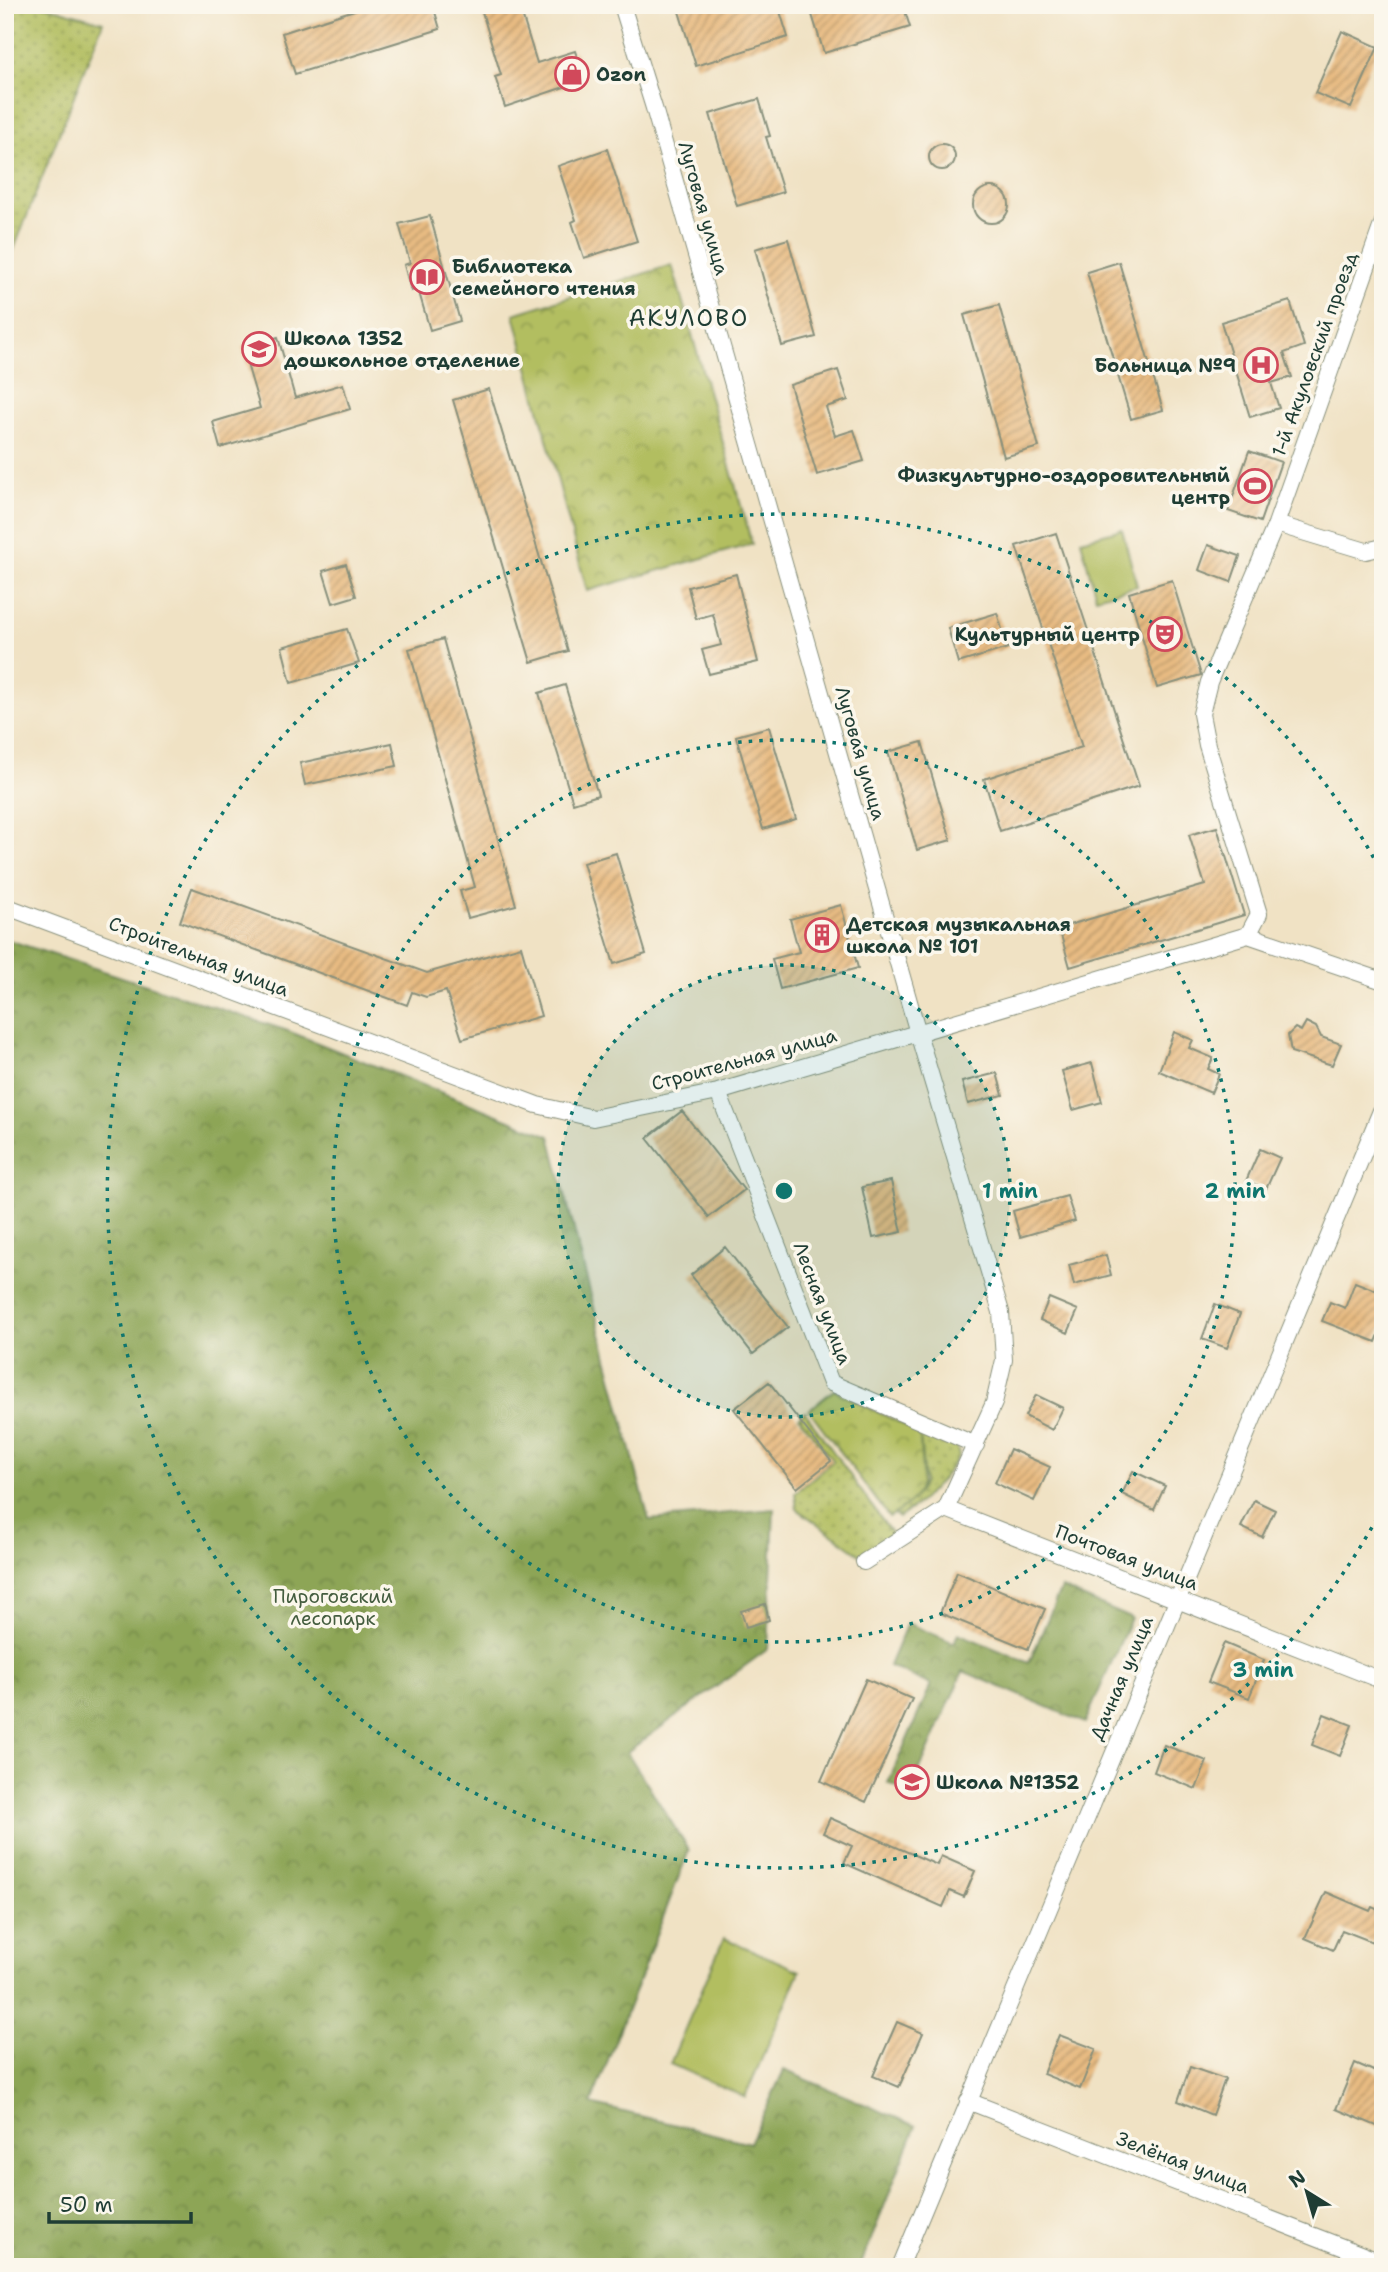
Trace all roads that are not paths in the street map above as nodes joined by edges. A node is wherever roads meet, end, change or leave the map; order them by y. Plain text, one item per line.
1 (622, 5) edge
2 (1383, 222) edge
3 (1276, 524) junction
4 (1383, 547) edge
5 (5, 906) edge
6 (1248, 935) junction
7 (1383, 981) edge
8 (919, 1033) junction
9 (718, 1092) junction
10 (1383, 1106) edge
11 (976, 1445) junction
12 (946, 1509) junction
13 (864, 1562) dead end
14 (1177, 1599) junction
15 (1383, 1681) edge
16 (968, 2101) junction
17 (1383, 2263) edge
18 (900, 2267) edge

1 - 8 street, Луговая улица
2 - 3 street, 1-й Акуловский проезд
3 - 4 street
3 - 6 street, 1-й Акуловский проезд
5 - 9 street, Строительная улица
6 - 7 street
6 - 8 street, Строительная улица
8 - 9 street, Строительная улица
8 - 11 street, Луговая улица
9 - 11 street, Лесная улица
10 - 14 street, Дачная улица
11 - 12 street, Луговая улица
12 - 13 street
12 - 14 street, Почтовая улица
14 - 15 street, Почтовая улица
14 - 16 street, Дачная улица
16 - 17 street, Зелёная улица
16 - 18 street, Дачная улица

